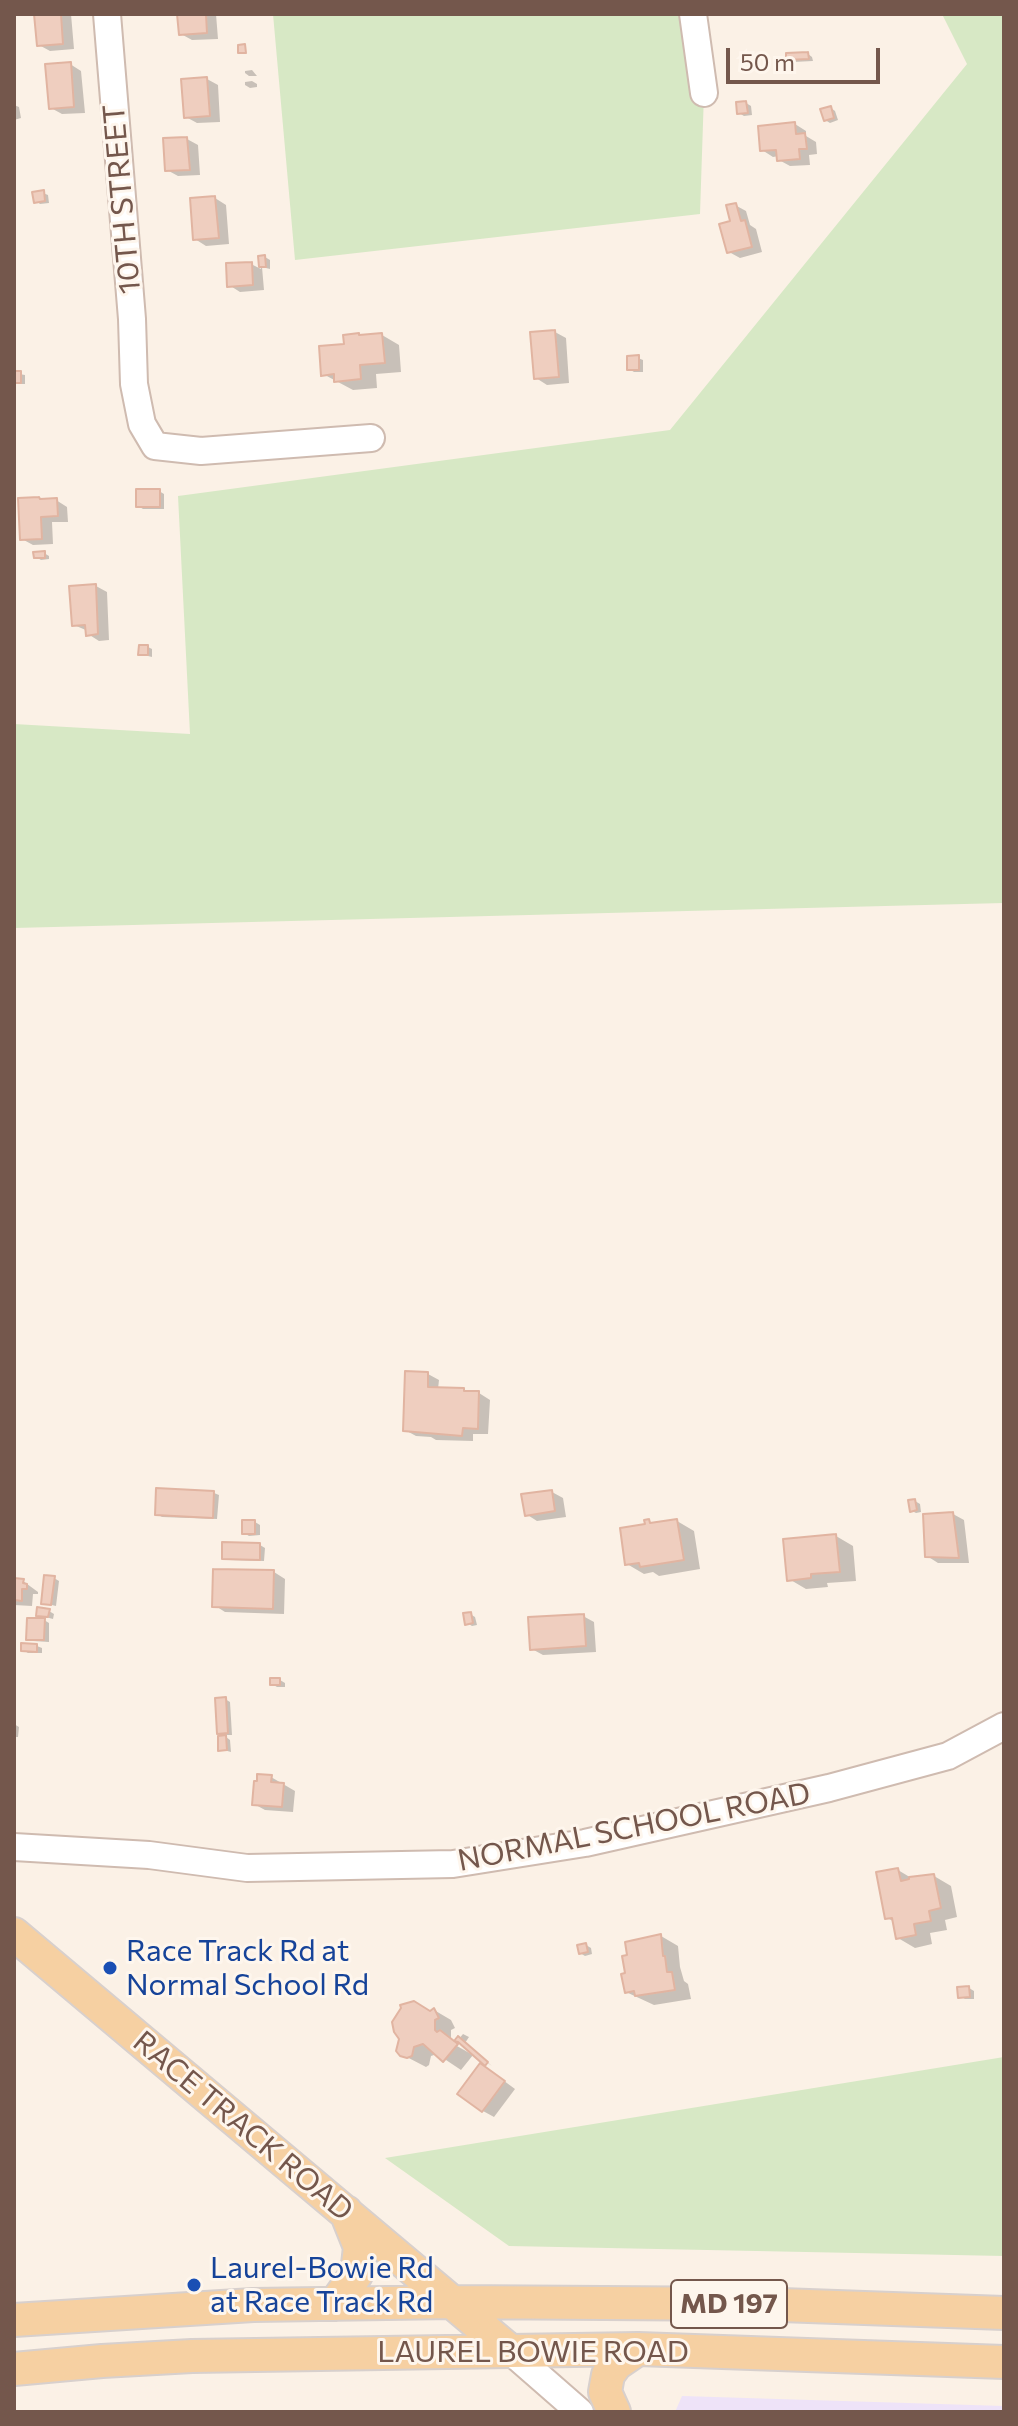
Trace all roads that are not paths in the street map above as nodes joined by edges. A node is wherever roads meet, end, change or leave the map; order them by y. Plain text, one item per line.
1 (107, 14) edge
2 (693, 14) edge
3 (704, 93) dead end
4 (371, 438) dead end
5 (1004, 1726) edge
6 (14, 1847) edge
7 (14, 1934) edge
8 (346, 2212) junction
9 (454, 2302) junction
10 (335, 2304) junction
11 (1004, 2313) edge
12 (14, 2320) edge
13 (638, 2349) junction
14 (509, 2350) junction
15 (1004, 2362) edge
16 (14, 2369) edge
17 (580, 2412) edge
18 (614, 2412) edge

1 - 4 street, 10TH STREET
2 - 3 street
5 - 6 street, NORMAL SCHOOL ROAD
7 - 8 main road, RACE TRACK ROAD
8 - 9 main road, RACE TRACK ROAD
8 - 10 main road
9 - 10 main road, LAUREL BOWIE ROAD / MD 197
9 - 11 main road, LAUREL BOWIE ROAD / MD 197
9 - 14 main road, RACE TRACK ROAD
10 - 12 main road, LAUREL BOWIE ROAD / MD 197
13 - 14 main road, LAUREL BOWIE ROAD / MD 197
13 - 15 main road, LAUREL BOWIE ROAD / MD 197
13 - 18 main road
14 - 16 main road, LAUREL BOWIE ROAD / MD 197
14 - 17 street, RACE TRACK ROAD

